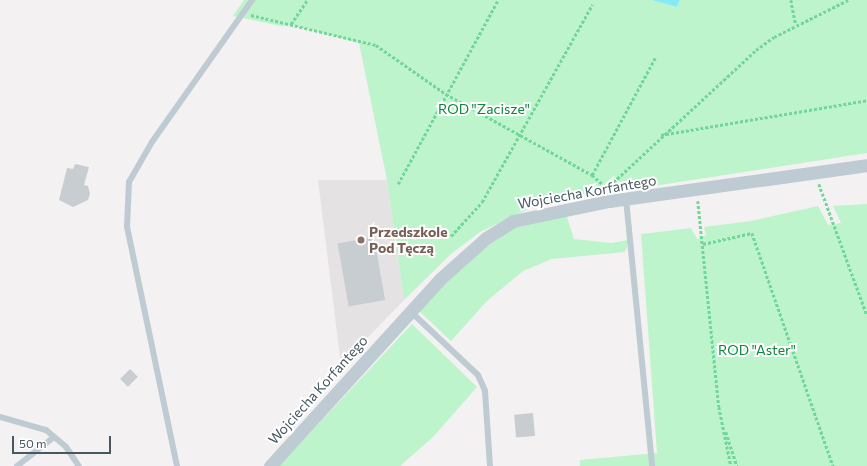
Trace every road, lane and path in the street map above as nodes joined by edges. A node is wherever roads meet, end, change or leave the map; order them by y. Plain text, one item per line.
1 (252, 0) edge
2 (307, 0) edge
3 (498, 0) edge
4 (791, 0) edge
5 (848, 0) edge
6 (592, 5) dead end
7 (243, 13) junction
8 (291, 25) junction
9 (796, 25) junction
10 (655, 58) dead end
11 (446, 94) junction
12 (867, 100) edge
13 (519, 133) junction
14 (661, 135) junction
15 (867, 165) edge
16 (815, 172) junction
17 (592, 175) junction
18 (398, 184) dead end
19 (606, 187) junction
20 (697, 189) junction
21 (626, 199) junction
22 (610, 201) junction
23 (450, 236) dead end
24 (703, 244) junction
25 (410, 312) junction
26 (867, 314) edge
27 (720, 407) junction
28 (0, 417) edge
29 (54, 437) junction
30 (17, 466) edge
31 (79, 466) edge
32 (177, 466) edge
33 (270, 466) edge
34 (490, 466) edge
35 (652, 466) edge
36 (731, 466) edge
37 (736, 466) edge
38 (833, 466) edge

1 - 7 lane
2 - 8 path
3 - 11 path
4 - 9 path
5 - 9 path
6 - 13 path
7 - 8 path
7 - 32 lane
8 - 11 path
9 - 14 path
10 - 17 path
11 - 13 path
11 - 18 path
12 - 14 path
13 - 17 path
13 - 23 path
14 - 19 path
15 - 16 street, Wojciecha Korfantego
16 - 20 street, Wojciecha Korfantego
16 - 26 path
17 - 19 path
19 - 22 path
20 - 21 street, Wojciecha Korfantego
20 - 24 path
21 - 22 street, Wojciecha Korfantego
21 - 35 lane
22 - 25 street, Wojciecha Korfantego
24 - 27 path
24 - 38 path
25 - 33 street, Wojciecha Korfantego
25 - 34 lane
27 - 36 path
27 - 37 path
28 - 29 lane
29 - 30 lane
29 - 31 lane

